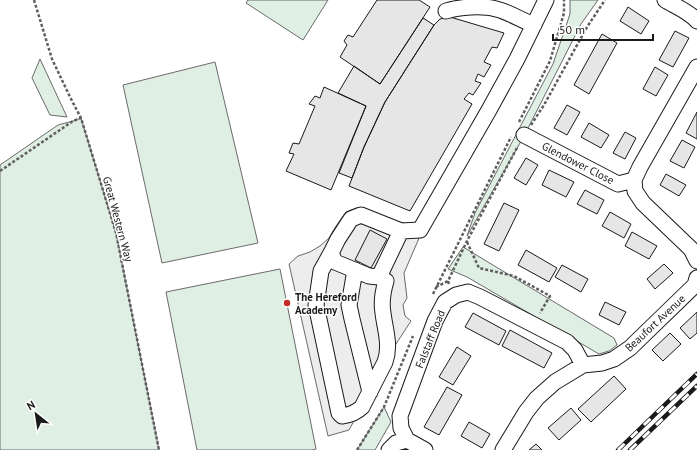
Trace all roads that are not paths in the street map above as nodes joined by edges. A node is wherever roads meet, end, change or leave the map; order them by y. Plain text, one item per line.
1 (546, 0) edge
2 (665, 0) edge
3 (446, 12) dead end
4 (697, 21) edge
5 (534, 25) junction
6 (697, 67) edge
7 (519, 130) road end
8 (634, 180) junction
9 (401, 231) junction
10 (331, 253) junction
11 (697, 261) edge
12 (355, 270) junction
13 (379, 277) junction
14 (697, 278) edge
15 (583, 365) junction
16 (370, 392) junction
17 (407, 440) junction
18 (389, 450) edge
19 (425, 450) edge
20 (503, 450) edge

1 - 5 street
2 - 4 street
3 - 5 street
5 - 9 street
6 - 8 street
7 - 8 street, Glendower Close
8 - 11 street
9 - 10 street
9 - 13 street
10 - 12 street
10 - 16 street
12 - 13 street
12 - 16 street
13 - 16 street
14 - 15 street, Beaufort Avenue
15 - 17 street, Falstaff Road
15 - 20 street, Beaufort Avenue
17 - 18 street
17 - 19 street

